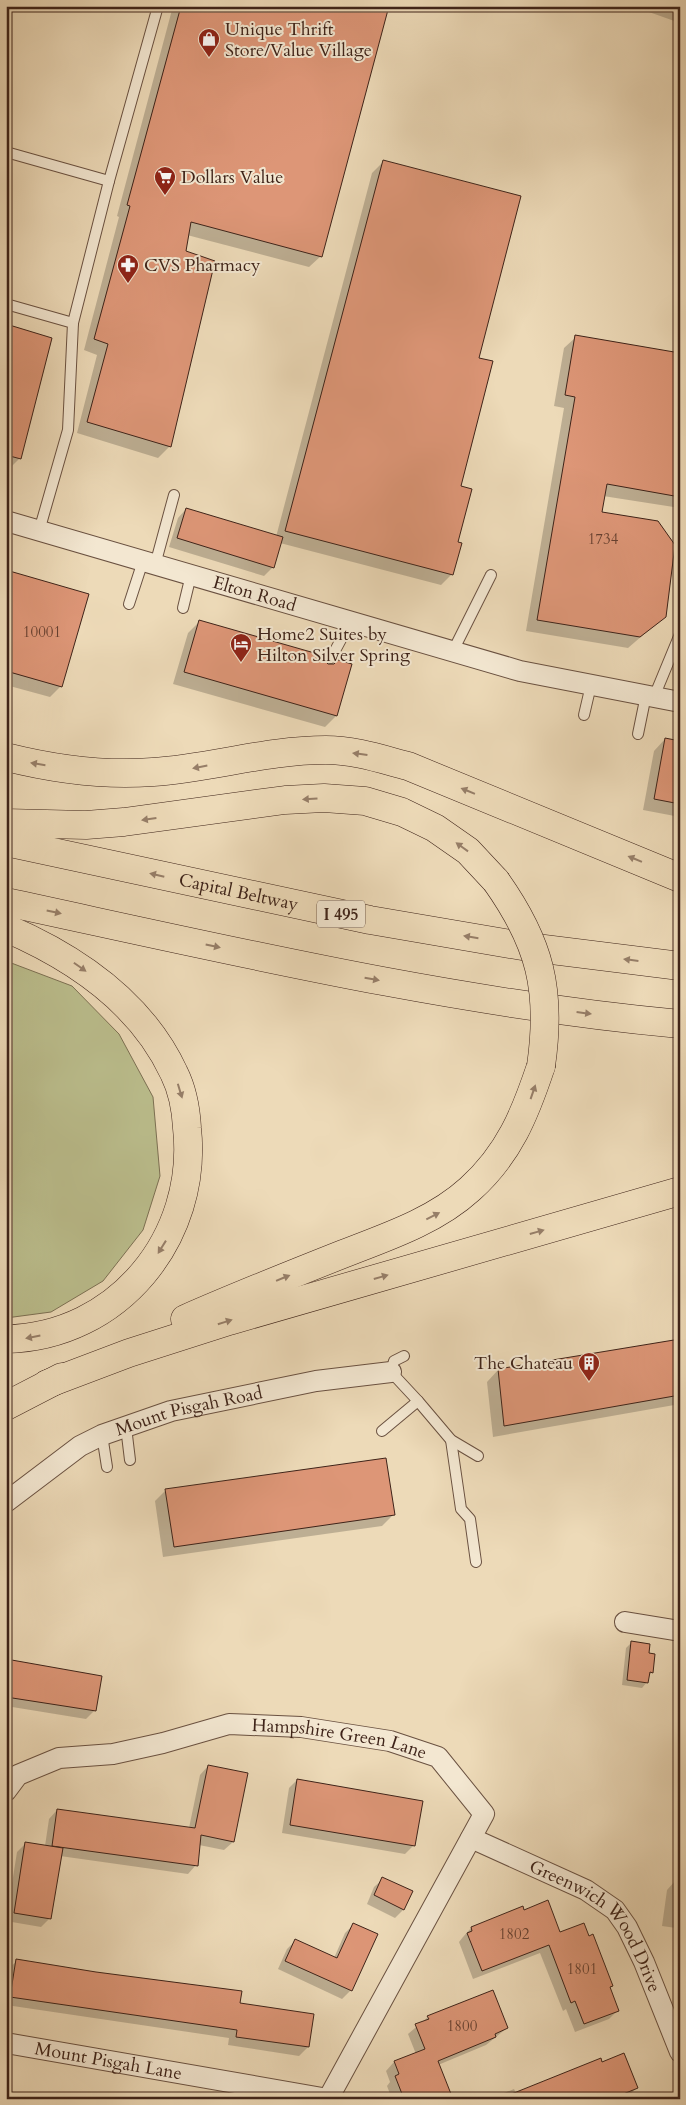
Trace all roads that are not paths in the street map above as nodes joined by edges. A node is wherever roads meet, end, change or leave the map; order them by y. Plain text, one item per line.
1 (158, 6) edge
2 (6, 152) edge
3 (108, 181) junction
4 (6, 304) edge
5 (73, 323) junction
6 (174, 496) dead end
7 (6, 521) edge
8 (39, 531) junction
9 (149, 563) junction
10 (191, 575) junction
11 (491, 575) dead end
12 (129, 604) dead end
13 (183, 608) dead end
14 (351, 621) junction
15 (680, 634) edge
16 (453, 651) junction
17 (331, 658) dead end
18 (591, 685) junction
19 (650, 696) junction
20 (680, 702) edge
21 (584, 715) dead end
22 (638, 734) dead end
23 (6, 757) edge
24 (6, 823) edge
25 (6, 842) edge
26 (680, 878) edge
27 (6, 902) edge
28 (6, 928) edge
29 (680, 966) edge
30 (680, 1024) edge
31 (680, 1191) edge
32 (6, 1340) edge
33 (404, 1356) dead end
34 (391, 1372) junction
35 (47, 1384) junction
36 (418, 1401) junction
37 (6, 1406) edge
38 (126, 1427) junction
39 (382, 1431) dead end
40 (102, 1435) junction
41 (451, 1440) junction
42 (478, 1456) dead end
43 (130, 1460) dead end
44 (107, 1467) dead end
45 (6, 1502) edge
46 (476, 1562) dead end
47 (625, 1622) dead end
48 (680, 1631) edge
49 (6, 1792) edge
50 (471, 1838) junction
51 (6, 2043) edge
52 (680, 2052) edge
53 (229, 2091) edge
54 (328, 2099) edge

1 - 3 lane
2 - 3 lane
3 - 5 lane
4 - 5 lane
5 - 8 lane
6 - 9 lane
7 - 8 street, Elton Road
8 - 9 street, Elton Road
9 - 10 street, Elton Road
9 - 12 lane
10 - 13 lane
10 - 14 street, Elton Road
11 - 16 lane
14 - 16 street, Elton Road
14 - 17 lane
15 - 19 lane
16 - 18 street, Elton Road
18 - 19 street, Elton Road
18 - 21 lane
19 - 20 street, Elton Road
19 - 22 lane
26 -> 23 highway
35 -> 24 highway, bridge
29 -> 25 highway, Capital Beltway / I 495
27 -> 30 highway
28 -> 32 highway
35 -> 31 highway
33 - 34 lane
34 - 36 lane
34 - 38 street, Mount Pisgah Road
35 - 37 highway
36 - 39 lane
36 - 41 lane
38 - 40 street, Mount Pisgah Road
38 - 43 lane
40 - 44 lane
40 - 45 street, Mount Pisgah Road
41 - 42 lane
41 - 46 lane
47 - 48 street
49 - 50 street, Hampshire Green Lane
50 - 52 street, Greenwich Wood Drive
50 - 54 street, Hampshire Green Lane
51 - 53 street, Mount Pisgah Lane
53 - 54 street, Mount Pisgah Lane

